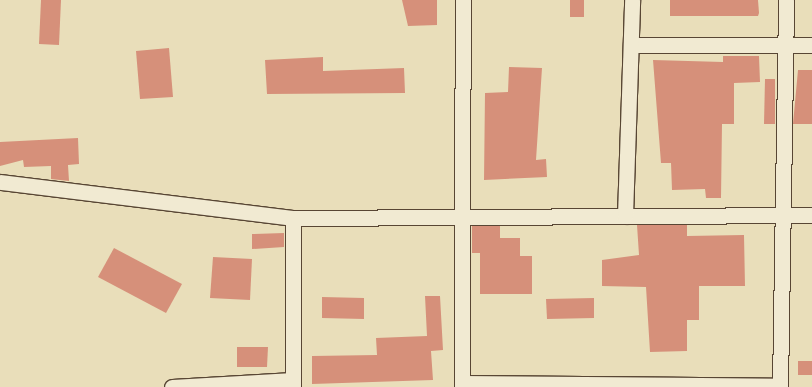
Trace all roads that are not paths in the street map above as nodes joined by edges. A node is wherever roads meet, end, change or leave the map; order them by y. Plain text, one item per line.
1 (464, 0) edge
2 (632, 0) edge
3 (786, 0) edge
4 (631, 45) junction
5 (785, 45) junction
6 (812, 45) edge
7 (0, 182) edge
8 (782, 214) junction
9 (812, 215) edge
10 (461, 216) junction
11 (626, 216) junction
12 (293, 218) junction
13 (293, 384) edge
14 (462, 385) edge
15 (780, 386) edge
16 (172, 387) edge

1 - 10 street
2 - 4 street
3 - 5 street
4 - 5 street
4 - 11 street
5 - 6 street
5 - 8 street
7 - 12 street
8 - 9 street
8 - 11 street
8 - 15 street
10 - 11 street
10 - 12 street
10 - 14 street
12 - 13 street
13 - 16 street
14 - 15 street

